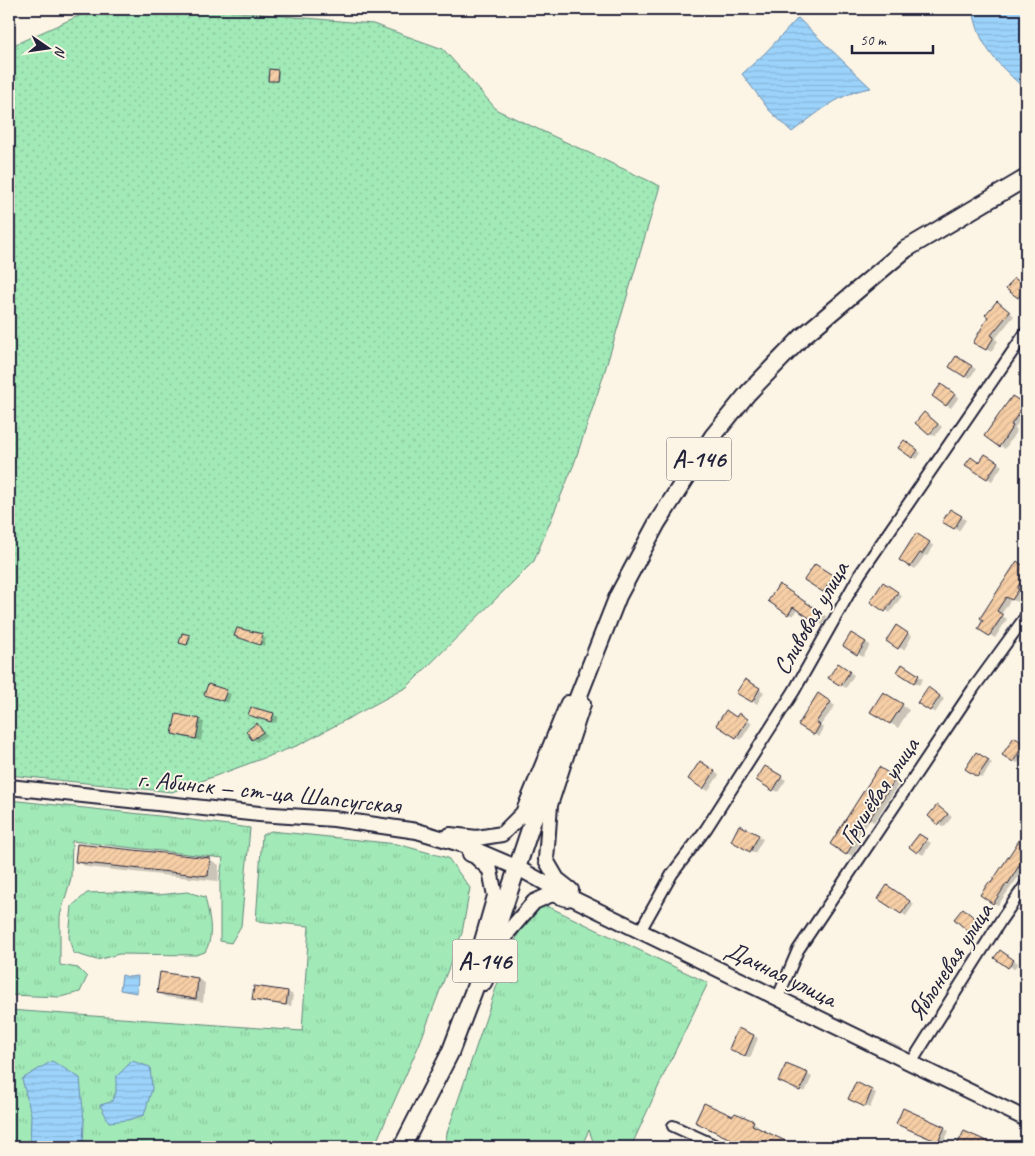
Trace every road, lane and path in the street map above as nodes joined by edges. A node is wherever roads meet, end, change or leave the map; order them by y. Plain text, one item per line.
1 (1026, 178) edge
2 (1026, 332) edge
3 (618, 596) junction
4 (1026, 616) edge
5 (9, 787) edge
6 (417, 831) junction
7 (518, 868) junction
8 (1026, 884) edge
9 (591, 907) junction
10 (640, 931) junction
11 (778, 997) junction
12 (450, 1053) junction
13 (911, 1063) junction
14 (1026, 1118) edge
15 (674, 1126) dead end
16 (402, 1147) edge
17 (719, 1147) edge

1 - 3 highway, А-146
2 - 10 street, Сливовая улица
3 - 6 main road
3 - 7 highway, А-146
3 - 9 main road
4 - 11 street, Грушёвая улица
5 - 6 main road, г. Абинск — ст-ца Шапсугская
6 - 7 main road, г. Абинск — ст-ца Шапсугская
6 - 12 main road
7 - 9 main road, Дачная улица
7 - 12 highway, А-146
8 - 13 street, Яблоневая улица
9 - 10 main road, Дачная улица
9 - 12 main road
10 - 11 main road, Дачная улица
11 - 13 main road, Дачная улица
12 - 16 highway, А-146
13 - 14 main road, Дачная улица
15 - 17 street

